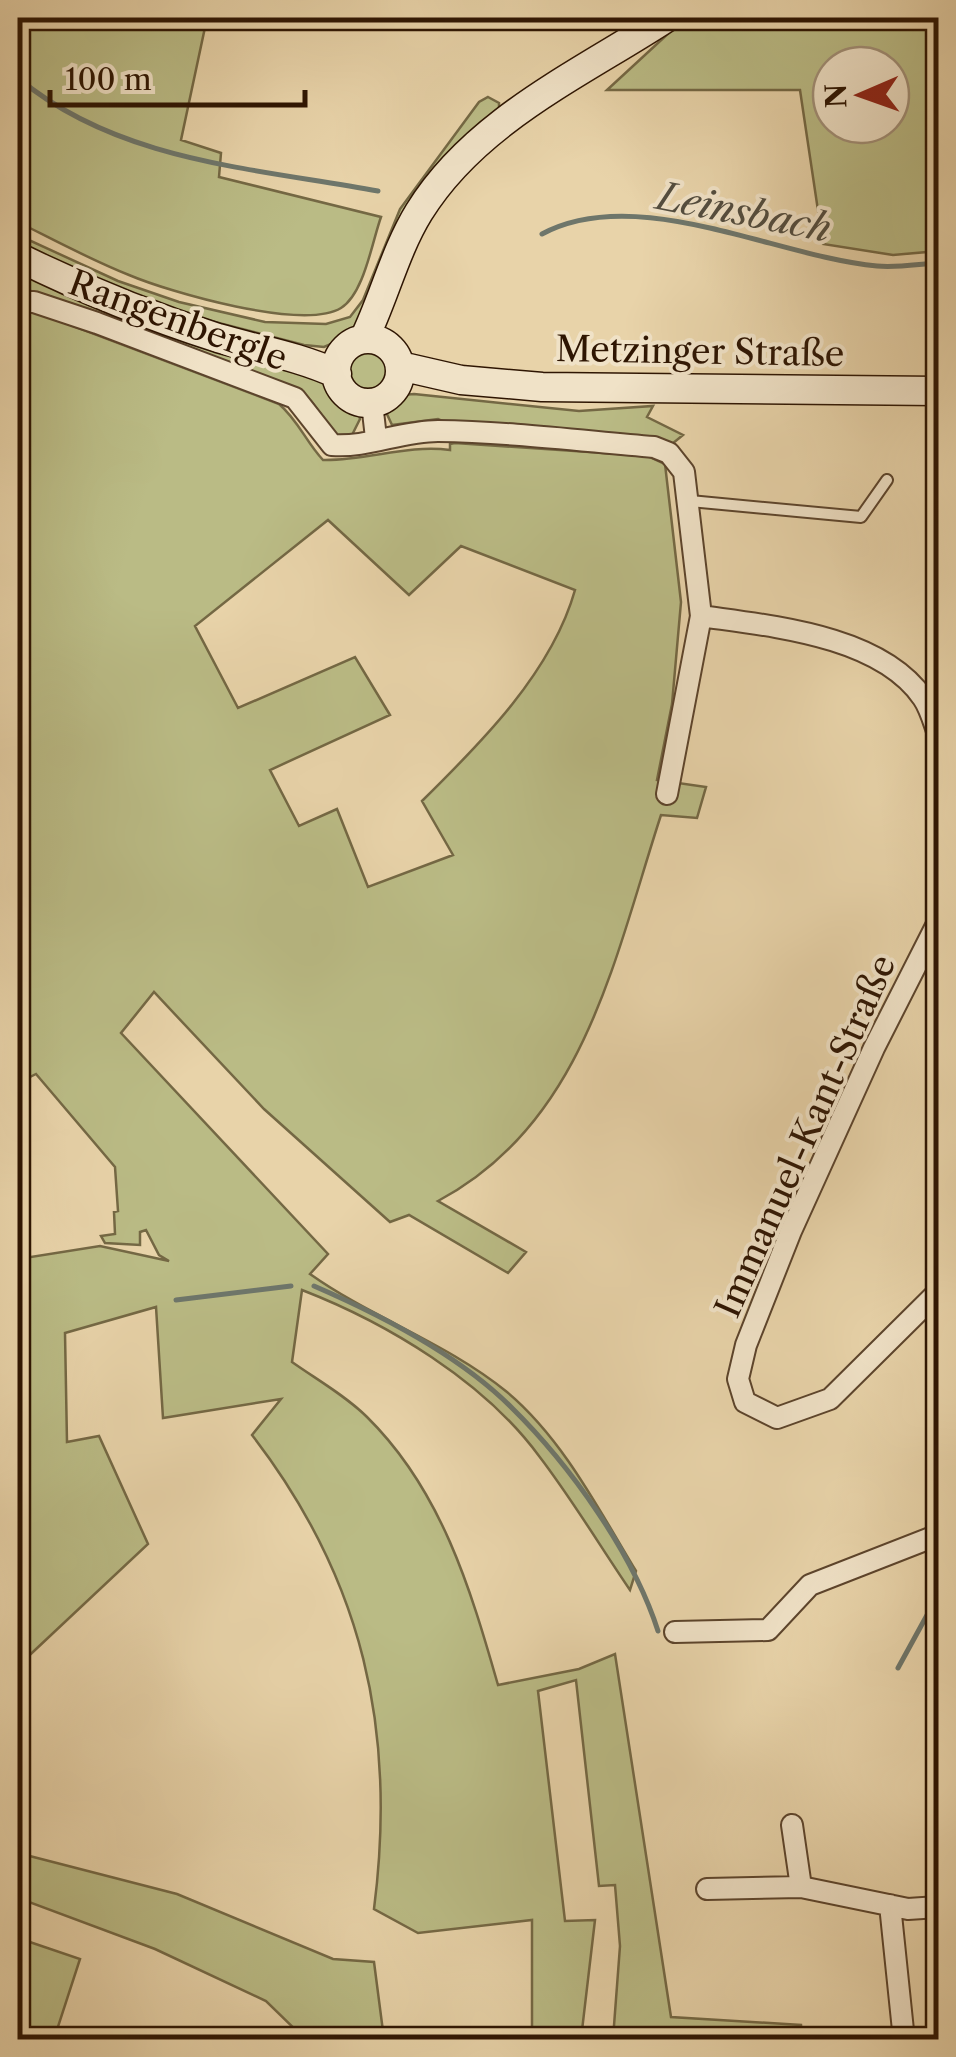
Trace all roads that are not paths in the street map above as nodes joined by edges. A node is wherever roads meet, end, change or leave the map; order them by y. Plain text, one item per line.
1 (666, 18) edge
2 (18, 257) edge
3 (18, 302) edge
4 (373, 341) junction
5 (338, 365) junction
6 (398, 376) junction
7 (938, 392) edge
8 (372, 403) junction
9 (376, 438) junction
10 (887, 480) dead end
11 (690, 501) junction
12 (701, 616) junction
13 (931, 692) edge
14 (938, 734) edge
15 (667, 794) dead end
16 (938, 922) edge
17 (938, 1292) edge
18 (938, 1535) edge
19 (675, 1632) dead end
20 (792, 1825) dead end
21 (800, 1887) junction
22 (708, 1890) dead end
23 (890, 1905) junction
24 (938, 1907) edge
25 (904, 2040) edge

1 - 4 main road
2 - 5 main road
3 - 9 street, Rangenbergle
4 - 5 main road
4 - 6 main road
5 - 8 main road
6 - 7 main road, Metzinger Straße
6 - 8 main road
8 - 9 street
9 - 11 street
10 - 11 lane
11 - 12 street
12 - 13 street
12 - 15 street
13 - 14 street
16 - 17 street, Immanuel-Kant-Straße
18 - 19 street
20 - 21 street
21 - 22 street
21 - 23 street
23 - 24 street
23 - 25 street

